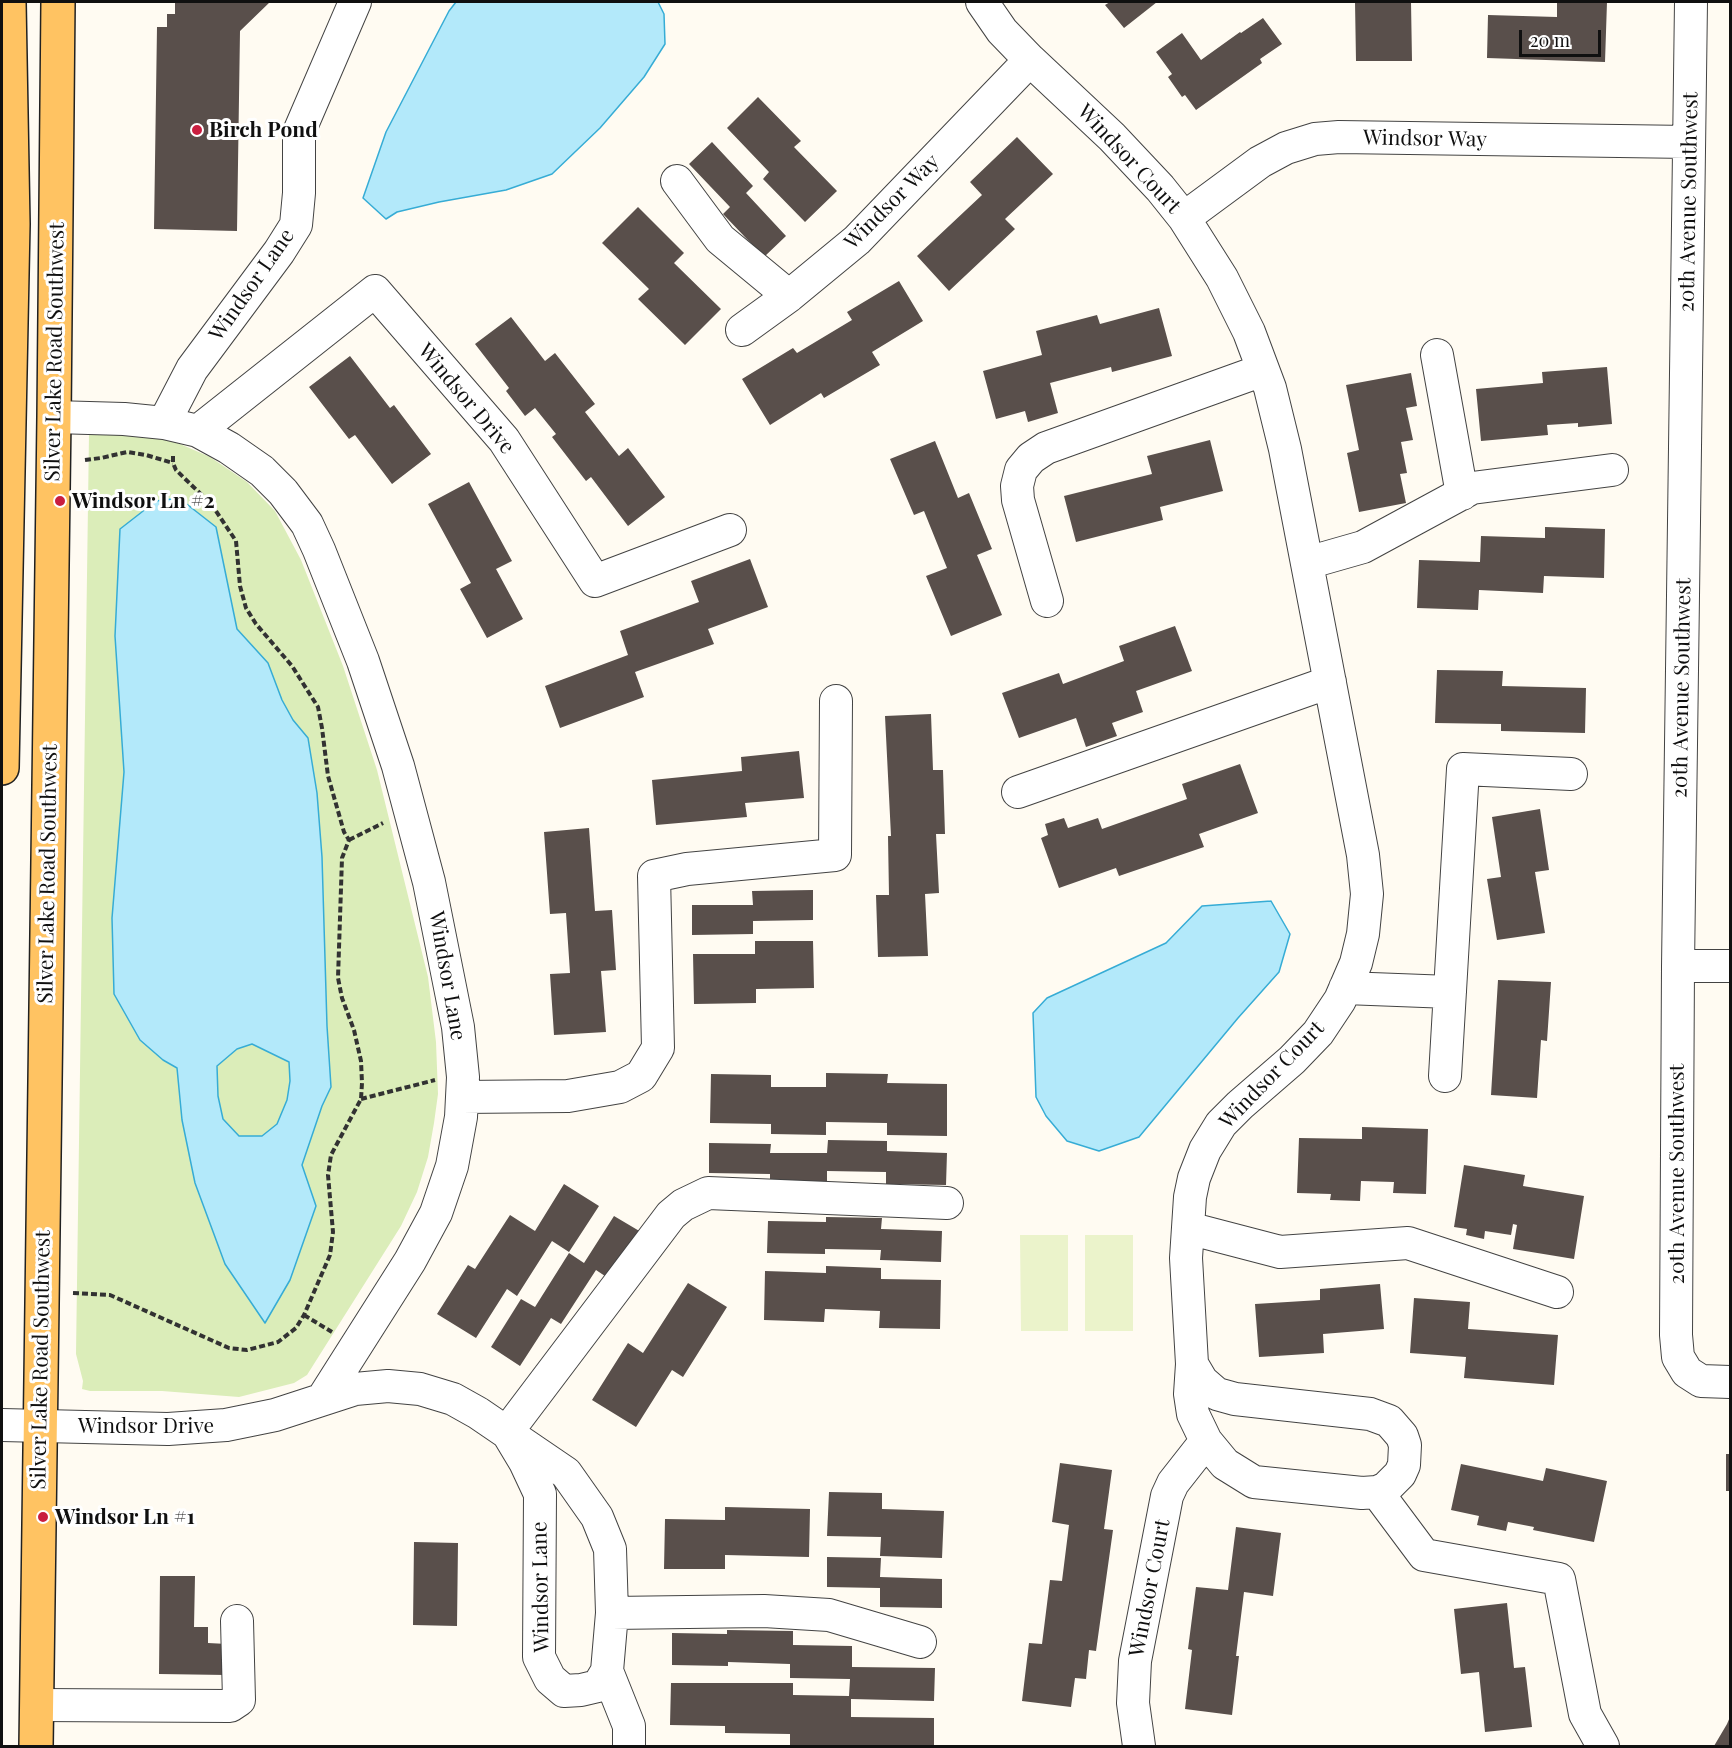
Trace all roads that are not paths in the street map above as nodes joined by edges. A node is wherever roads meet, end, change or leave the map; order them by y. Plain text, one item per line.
1 (9, 2) edge
2 (58, 2) edge
3 (354, 2) edge
4 (982, 2) edge
5 (1691, 2) edge
6 (1030, 60) junction
7 (1689, 142) junction
8 (677, 181) dead end
9 (1184, 218) junction
10 (789, 296) junction
11 (742, 330) dead end
12 (1437, 355) dead end
13 (1263, 370) junction
14 (54, 417) junction
15 (180, 427) junction
16 (1612, 470) dead end
17 (1462, 494) junction
18 (730, 530) dead end
19 (1307, 563) junction
20 (1047, 601) dead end
21 (1330, 682) junction
22 (836, 701) dead end
23 (2, 768) edge
24 (1571, 774) dead end
25 (1018, 792) dead end
26 (1678, 966) junction
27 (1731, 966) edge
28 (1345, 988) junction
29 (1450, 992) junction
30 (1445, 1076) dead end
31 (462, 1087) junction
32 (947, 1203) dead end
33 (1188, 1228) junction
34 (1557, 1292) dead end
35 (1192, 1364) junction
36 (1731, 1382) edge
37 (323, 1398) junction
38 (2, 1425) edge
39 (40, 1425) junction
40 (507, 1432) junction
41 (1206, 1441) junction
42 (1377, 1492) junction
43 (612, 1613) junction
44 (237, 1621) dead end
45 (920, 1642) dead end
46 (607, 1671) junction
47 (37, 1705) junction
48 (36, 1746) edge
49 (629, 1746) edge
50 (1138, 1746) edge
51 (1604, 1746) edge

1 - 23 main road
2 - 14 main road, Silver Lake Road Southwest
3 - 15 street, Windsor Lane
4 - 6 street, Windsor Court
5 - 7 street, 20th Avenue Southwest
6 - 9 street, Windsor Court
6 - 10 street, Windsor Way
7 - 9 street, Windsor Way
7 - 26 street, 20th Avenue Southwest
8 - 10 street
9 - 13 street, Windsor Court
10 - 11 street, Windsor Way
12 - 17 street
13 - 19 street, Windsor Court
13 - 20 street
14 - 15 street, Windsor Lane
14 - 39 main road, Silver Lake Road Southwest
15 - 18 street, Windsor Drive
15 - 31 street, Windsor Lane
16 - 17 street
17 - 19 street
19 - 21 street, Windsor Court
21 - 25 street
21 - 28 street, Windsor Court
22 - 31 street
24 - 29 street
26 - 27 street
26 - 36 street, 20th Avenue Southwest
28 - 29 street
28 - 33 street, Windsor Court
29 - 30 street
31 - 37 street, Windsor Lane
32 - 40 street
33 - 34 street
33 - 35 street, Windsor Court
35 - 41 street, Windsor Court
35 - 42 street
37 - 39 street, Windsor Drive
37 - 40 street, Windsor Lane
38 - 39 street, Windsor Drive
39 - 47 main road, Silver Lake Road Southwest
40 - 43 street, Windsor Lane
40 - 46 street, Windsor Lane
41 - 42 street, Windsor Court
41 - 50 street, Windsor Court
42 - 51 street
43 - 45 street
43 - 46 street, Windsor Lane
44 - 47 street
46 - 49 street, Windsor Lane
47 - 48 main road, Silver Lake Road Southwest

